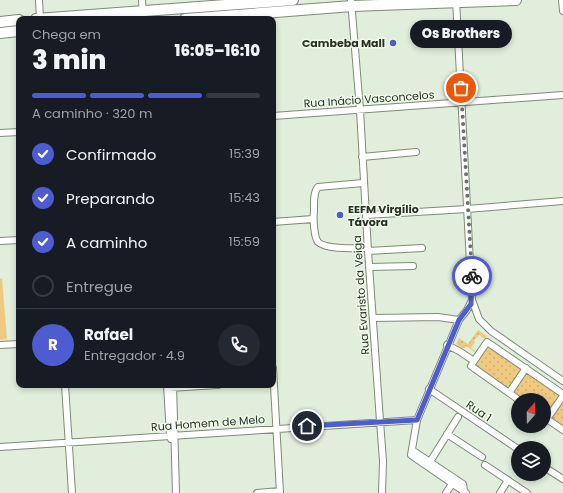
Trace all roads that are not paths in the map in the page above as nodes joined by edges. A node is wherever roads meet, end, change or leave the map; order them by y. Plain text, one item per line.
1 (38, 0) edge
2 (293, 0) edge
3 (516, 0) edge
4 (562, 0) edge
5 (456, 1) edge
6 (249, 2) edge
7 (382, 2) edge
8 (352, 3) edge
9 (142, 10) edge
10 (563, 11) edge
11 (40, 16) edge
12 (93, 16) edge
13 (250, 16) edge
14 (257, 16) edge
15 (16, 20) edge
16 (0, 22) edge
17 (16, 32) edge
18 (0, 33) edge
19 (563, 94) edge
20 (461, 102) junction
21 (360, 110) junction
22 (276, 116) edge
23 (16, 132) edge
24 (0, 133) edge
25 (416, 152) dead end
26 (362, 157) junction
27 (363, 183) junction
28 (563, 201) edge
29 (467, 209) junction
30 (366, 216) junction
31 (313, 219) junction
32 (276, 222) edge
33 (16, 240) edge
34 (0, 241) edge
35 (422, 248) dead end
36 (368, 250) junction
37 (414, 266) dead end
38 (369, 267) junction
39 (472, 300) junction
40 (373, 318) junction
41 (459, 320) junction
42 (16, 344) edge
43 (0, 345) edge
44 (448, 345) junction
45 (474, 361) junction
46 (526, 368) junction
47 (563, 381) edge
48 (64, 388) edge
49 (170, 388) edge
50 (274, 388) edge
51 (429, 389) junction
52 (509, 393) joint
53 (563, 395) edge
54 (551, 411) edge
55 (458, 417) dead end
56 (417, 420) junction
57 (380, 421) junction
58 (551, 422) edge
59 (276, 428) junction
60 (563, 430) edge
61 (447, 434) junction
62 (172, 435) junction
63 (68, 442) junction
64 (511, 444) edge
65 (0, 447) edge
66 (482, 457) dead end
67 (429, 464) junction
68 (485, 465) dead end
69 (551, 471) edge
70 (563, 479) edge
71 (508, 480) junction
72 (452, 484) junction
73 (280, 492) edge
74 (465, 492) edge
75 (72, 493) edge
76 (176, 493) edge
77 (257, 493) edge
78 (382, 493) edge
79 (446, 493) edge
80 (500, 493) edge
81 (527, 493) edge

1 - 11 street
2 - 6 main road
3 - 5 main road
4 - 10 street
5 - 7 main road
5 - 20 street
6 - 9 main road
6 - 13 street
7 - 8 main road
8 - 14 main road
8 - 21 street, Rua Evaristo da Veiga
9 - 12 main road
15 - 16 main road
17 - 18 main road
19 - 20 street, Rua Inácio Vasconcelos
20 - 21 street, Rua Inácio Vasconcelos
20 - 29 street
21 - 22 street, Rua Inácio Vasconcelos
21 - 26 street, Rua Evaristo da Veiga
23 - 24 street
25 - 26 street
26 - 27 street, Rua Evaristo da Veiga
27 - 30 street, Rua Evaristo da Veiga
27 - 31 street
28 - 29 street
29 - 30 street
29 - 39 street
30 - 36 street, Rua Evaristo da Veiga
31 - 32 street
31 - 36 street
33 - 34 street
35 - 36 street
36 - 38 street, Rua Evaristo da Veiga
37 - 38 street
38 - 40 street, Rua Evaristo da Veiga
39 - 41 street
39 - 47 street
40 - 41 street
40 - 57 street, Rua Evaristo da Veiga
41 - 44 street
42 - 43 street
44 - 45 street
44 - 51 street
45 - 46 street
45 - 52 street
46 - 52 street
46 - 53 street
48 - 63 street
49 - 62 street
50 - 59 street
51 - 56 street
51 - 64 street, Rua 1
53 - 54 street
55 - 61 street
56 - 57 street, Rua Homem de Melo
56 - 67 street
57 - 59 street, Rua Homem de Melo
57 - 78 street, Rua Evaristo da Veiga
58 - 60 street
59 - 62 street, Rua Homem de Melo
59 - 73 street
61 - 66 street
61 - 67 street
62 - 63 street, Rua Homem de Melo
62 - 76 street
63 - 65 street, Rua Homem de Melo
63 - 75 street
67 - 72 street
67 - 74 street
68 - 71 street
69 - 70 street
71 - 80 street
71 - 81 street
72 - 74 street
72 - 79 street
73 - 77 street

